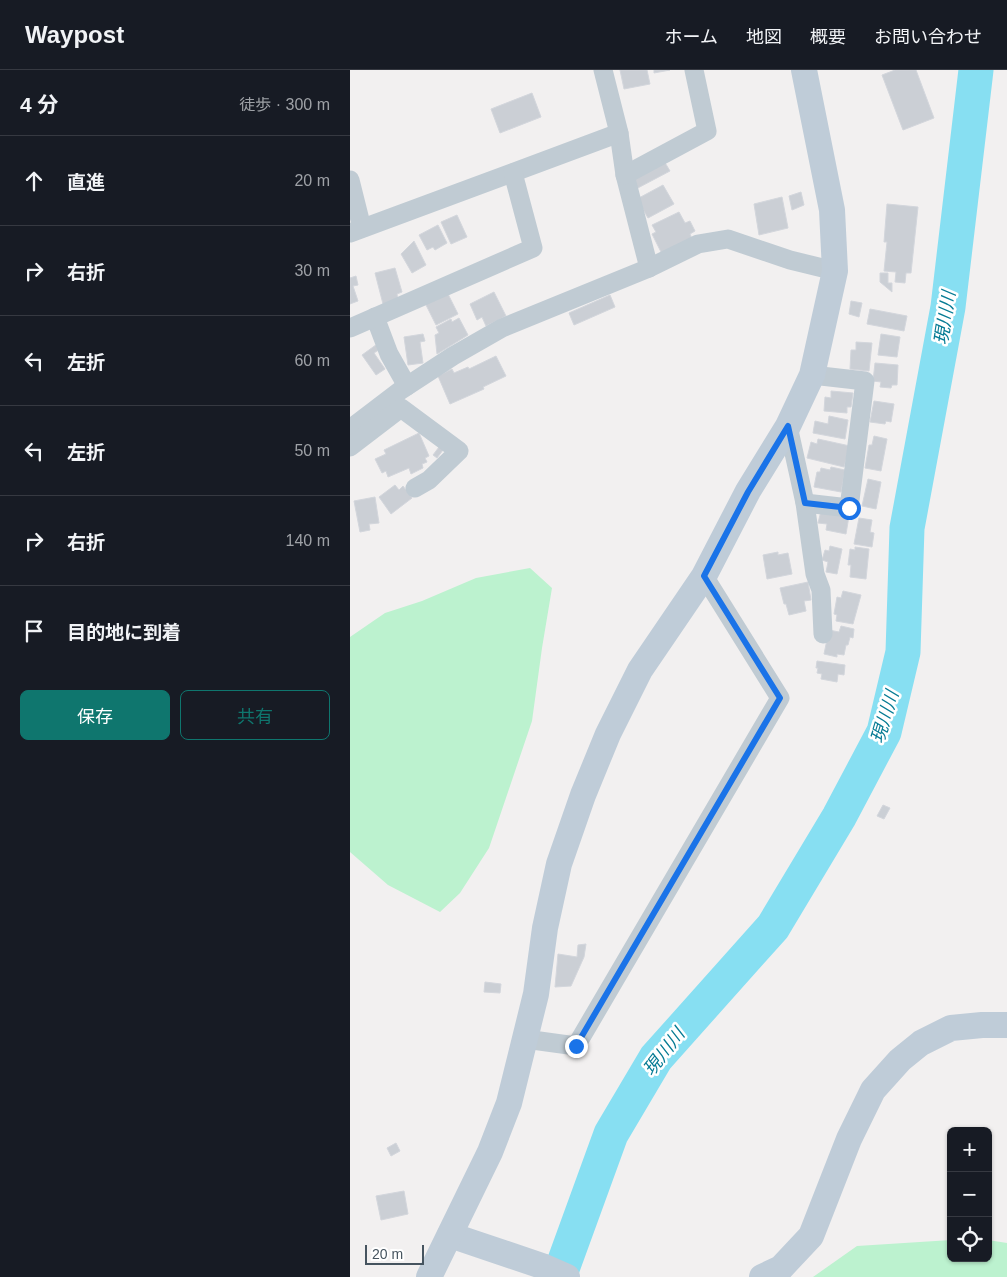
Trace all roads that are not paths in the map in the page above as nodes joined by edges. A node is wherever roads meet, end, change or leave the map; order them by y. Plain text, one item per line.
1 (603, 70) edge
2 (694, 70) edge
3 (804, 70) edge
4 (619, 133) junction
5 (513, 172) junction
6 (625, 175) junction
7 (350, 180) edge
8 (356, 231) edge
9 (649, 268) junction
10 (835, 271) junction
11 (375, 318) junction
12 (350, 328) edge
13 (812, 376) junction
14 (408, 386) junction
15 (788, 426) junction
16 (350, 429) edge
17 (350, 447) edge
18 (415, 488) dead end
19 (805, 503) junction
20 (704, 576) junction
21 (823, 634) dead end
22 (1007, 1025) edge
23 (525, 1039) junction
24 (450, 1235) junction
25 (430, 1277) edge
26 (567, 1277) edge
27 (762, 1277) edge

1 - 4 street
2 - 6 street
3 - 10 street
4 - 5 street
4 - 6 street
5 - 8 street
5 - 11 street
6 - 9 street
7 - 8 street
9 - 10 street
9 - 14 street
10 - 13 street
11 - 12 street
11 - 14 street
13 - 15 street
13 - 19 street
14 - 16 street
15 - 19 street
15 - 20 street
17 - 18 street
19 - 21 street
20 - 23 street
20 - 23 street
22 - 27 street
23 - 24 street
24 - 25 street
24 - 26 street

